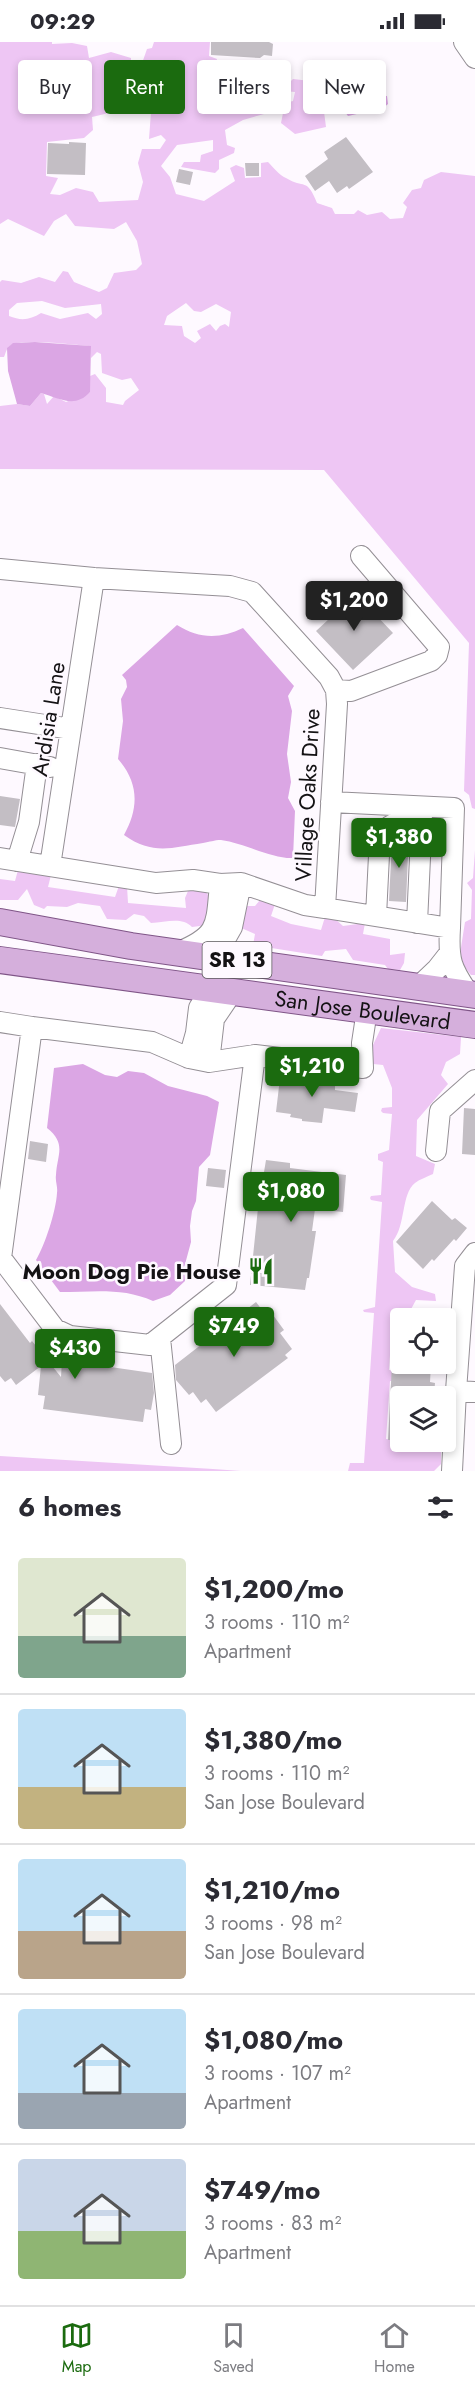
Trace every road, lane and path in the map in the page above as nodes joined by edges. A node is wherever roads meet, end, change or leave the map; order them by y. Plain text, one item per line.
1 (464, 42) edge
2 (475, 58) edge
3 (361, 556) dead end
4 (0, 569) edge
5 (94, 578) junction
6 (336, 690) junction
7 (0, 718) edge
8 (71, 729) junction
9 (0, 758) edge
10 (38, 765) junction
11 (65, 769) junction
12 (331, 802) junction
13 (422, 816) junction
14 (9, 859) edge
15 (50, 866) junction
16 (241, 883) junction
17 (220, 884) junction
18 (326, 908) junction
19 (376, 916) junction
20 (0, 922) edge
21 (417, 922) junction
22 (450, 928) junction
23 (178, 952) junction
24 (448, 955) junction
25 (215, 957) junction
26 (0, 960) edge
27 (109, 975) junction
28 (332, 975) junction
29 (417, 988) junction
30 (222, 990) junction
31 (472, 995) edge
32 (367, 1010) junction
33 (0, 1022) edge
34 (475, 1025) edge
35 (32, 1027) junction
36 (255, 1055) junction
37 (189, 1058) junction
38 (209, 1062) junction
39 (475, 1080) edge
40 (436, 1151) dead end
41 (475, 1253) edge
42 (1, 1259) edge
43 (160, 1338) junction
44 (466, 1391) edge
45 (171, 1444) dead end
46 (452, 1471) edge

1 - 2 street
3 - 6 street
4 - 5 street, Village Oaks Drive
5 - 6 street, Village Oaks Drive
5 - 8 street, Ardisia Lane
6 - 12 street, Village Oaks Drive
7 - 8 street
8 - 11 street, Ardisia Lane
9 - 10 street
10 - 11 street
10 - 14 street
11 - 15 street, Ardisia Lane
12 - 13 street
12 - 18 street, Village Oaks Drive
13 - 19 street
13 - 21 street
13 - 22 street
14 - 15 street, Village Oaks Drive
15 - 17 street, Village Oaks Drive
16 - 17 street, Village Oaks Drive
16 - 18 street, Village Oaks Drive
16 - 25 street
17 - 23 street
18 - 19 street
19 - 21 street
20 - 23 main road, San Jose Boulevard / SR 13
21 - 22 street
22 - 24 street
23 - 25 main road, San Jose Boulevard / SR 13
24 - 29 street
24 - 31 street
25 - 27 main road
25 - 28 main road, San Jose Boulevard / SR 13
26 - 27 main road, San Jose Boulevard / SR 13
27 - 30 main road, San Jose Boulevard / SR 13
28 - 29 main road, San Jose Boulevard / SR 13
28 - 30 main road
29 - 31 main road, San Jose Boulevard / SR 13
30 - 32 main road, San Jose Boulevard / SR 13
30 - 37 street
30 - 38 street
32 - 34 main road, San Jose Boulevard / SR 13
32 - 36 street
33 - 35 street
35 - 37 street
35 - 42 street
36 - 38 street
36 - 43 street
37 - 38 street
39 - 40 street
41 - 44 street
42 - 43 street
43 - 45 street
44 - 46 street

